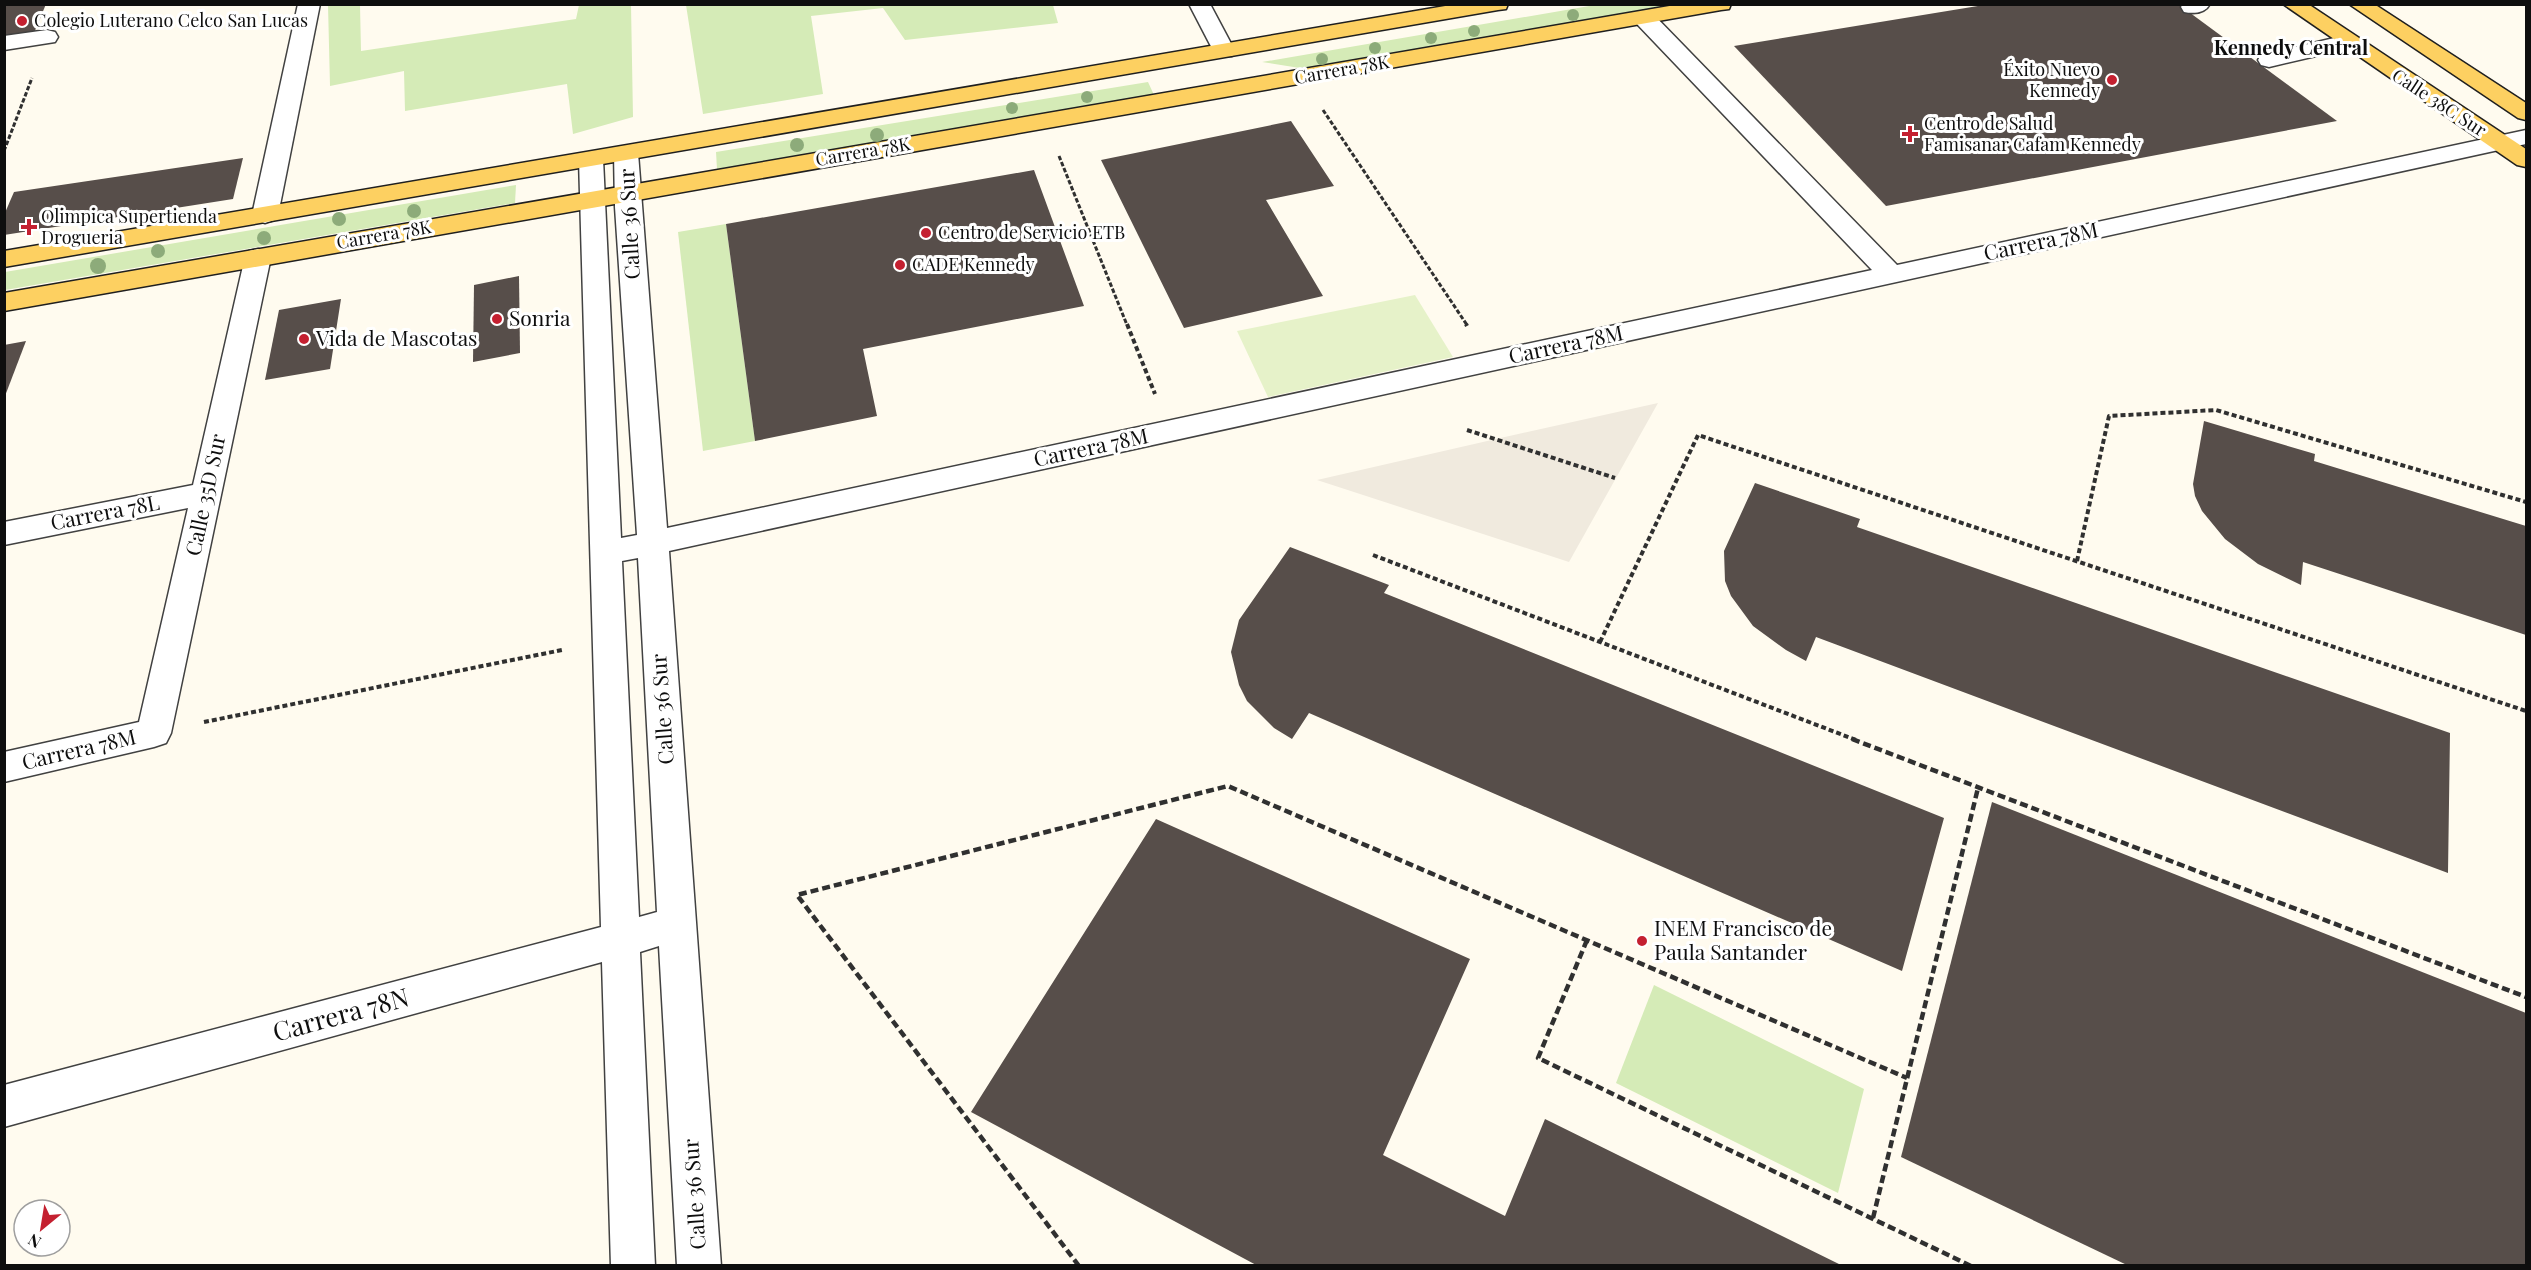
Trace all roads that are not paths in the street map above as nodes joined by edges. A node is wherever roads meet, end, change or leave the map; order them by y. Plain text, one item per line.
1 (309, 4) edge
2 (1199, 4) edge
3 (1498, 4) edge
4 (1722, 4) edge
5 (2293, 4) edge
6 (2359, 4) edge
7 (1644, 18) junction
8 (46, 37) dead end
9 (2347, 42) junction
10 (4, 43) edge
11 (1224, 51) junction
12 (2269, 60) dead end
13 (1302, 77) junction
14 (2526, 113) edge
15 (2513, 140) edge
16 (626, 153) junction
17 (591, 159) junction
18 (2526, 160) edge
19 (627, 192) junction
20 (593, 198) junction
21 (265, 215) junction
22 (258, 257) junction
23 (4, 259) edge
24 (1892, 275) junction
25 (4, 302) edge
26 (206, 493) junction
27 (4, 534) edge
28 (652, 543) junction
29 (606, 553) junction
30 (154, 733) joint
31 (4, 767) edge
32 (677, 924) junction
33 (621, 939) junction
34 (4, 1106) edge
35 (633, 1266) edge
36 (699, 1266) edge

1 - 21 street
2 - 11 street
3 - 11 main road, Carrera 78K
4 - 7 main road, Carrera 78K
5 - 9 main road, Calle 38C Sur
6 - 14 main road, Calle 38C Sur
7 - 13 main road, Carrera 78K
7 - 24 street
8 - 10 street
9 - 12 street
9 - 15 main road, Calle 38C Sur
11 - 13 main road
11 - 16 main road, Carrera 78K
13 - 19 main road, Carrera 78K
15 - 18 main road, Calle 38C Sur
15 - 24 street, Carrera 78M
16 - 17 main road, Carrera 78K
16 - 19 street, Calle 36 Sur
17 - 20 street, Calle 36 Sur
17 - 21 main road, Carrera 78K
19 - 20 main road, Carrera 78K
19 - 28 street, Calle 36 Sur
20 - 22 main road, Carrera 78K
20 - 29 street, Calle 36 Sur
21 - 23 main road, Carrera 78K
22 - 25 main road, Carrera 78K
22 - 26 street, Calle 35D Sur
24 - 28 street, Carrera 78M
26 - 27 street, Carrera 78L
26 - 30 street, Calle 35D Sur
28 - 29 street, Carrera 78M
28 - 32 street, Calle 36 Sur
29 - 33 street, Calle 36 Sur
30 - 31 street, Carrera 78M
32 - 33 street, Carrera 78N
32 - 36 street, Calle 36 Sur
33 - 34 street, Carrera 78N
33 - 35 street, Calle 36 Sur

